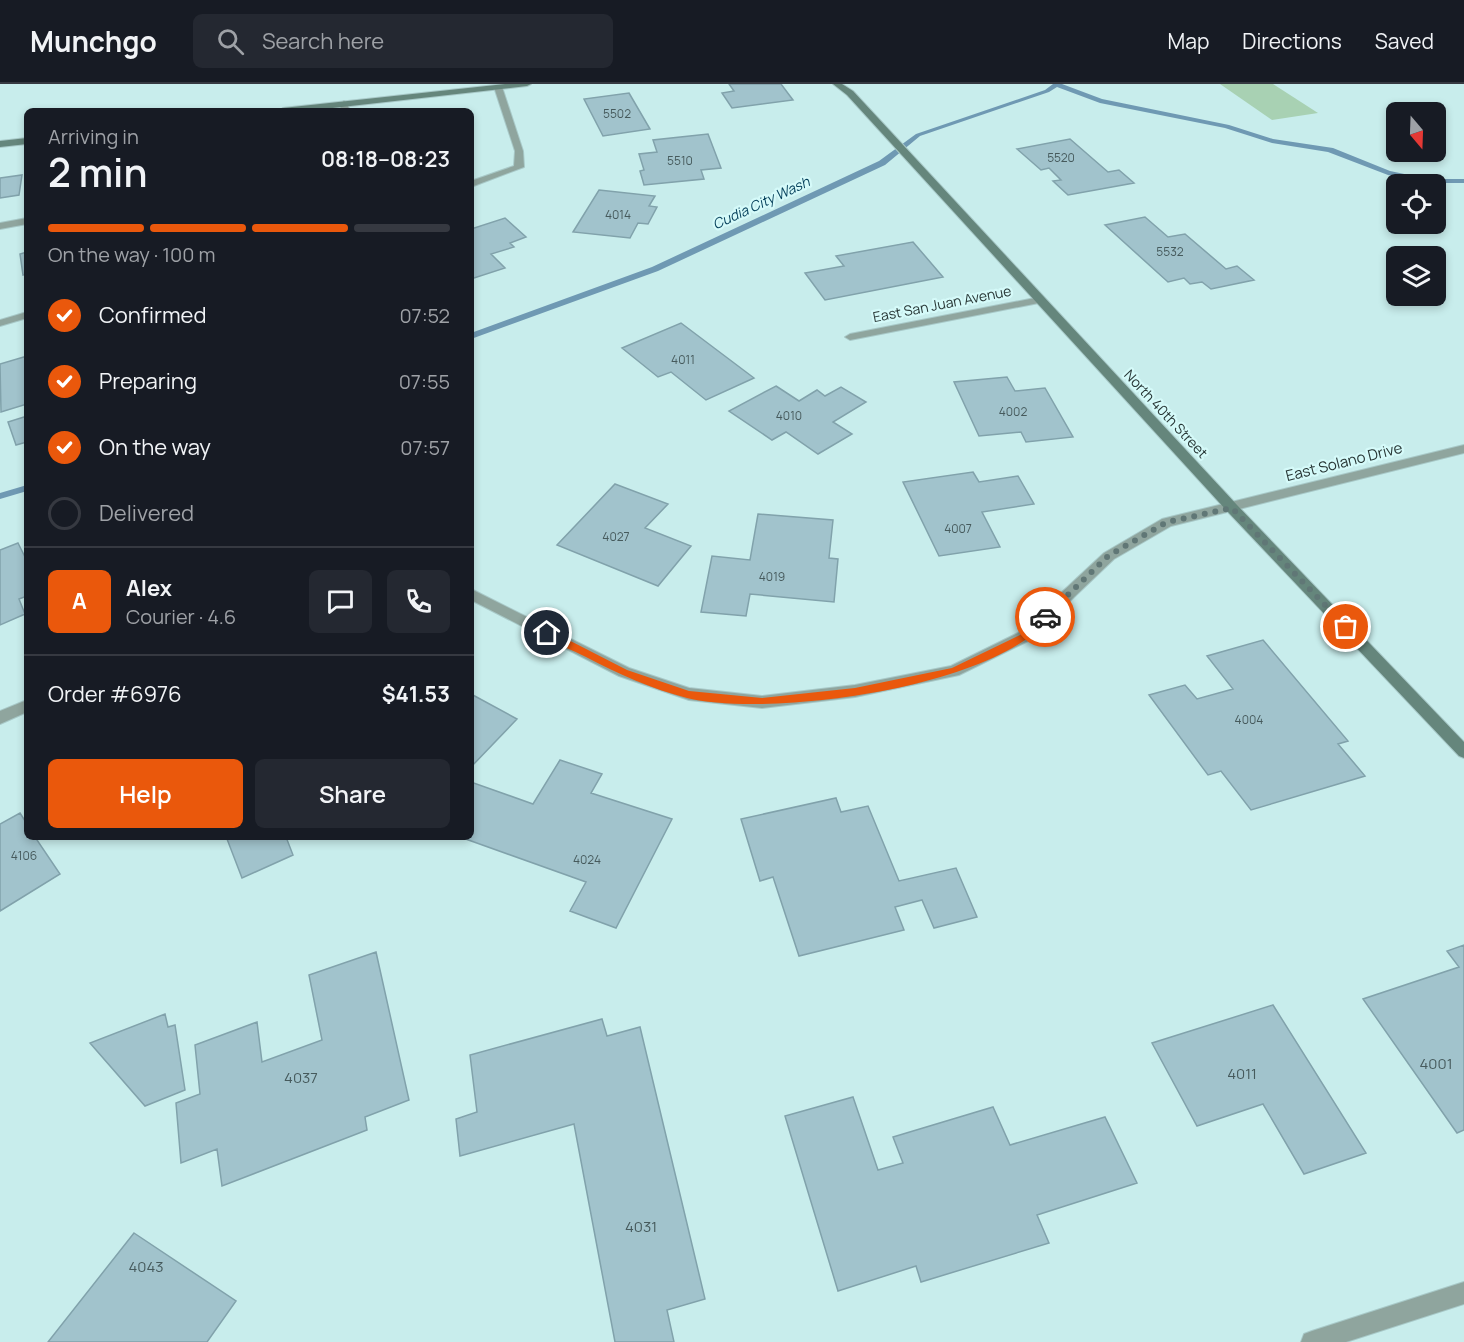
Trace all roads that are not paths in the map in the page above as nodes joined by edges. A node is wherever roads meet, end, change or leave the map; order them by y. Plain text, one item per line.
1 (527, 84) edge
2 (837, 84) edge
3 (498, 87) junction
4 (848, 88) edge
5 (344, 107) edge
6 (329, 108) edge
7 (24, 141) edge
8 (0, 144) edge
9 (474, 183) edge
10 (24, 222) edge
11 (0, 226) edge
12 (1040, 300) junction
13 (24, 316) edge
14 (0, 323) edge
15 (850, 337) dead end
16 (1464, 449) edge
17 (1232, 508) junction
18 (474, 596) edge
19 (24, 707) edge
20 (0, 718) edge
21 (1464, 752) edge
22 (1464, 1293) edge
23 (1312, 1342) edge

1 - 3 street
2 - 4 street, North 40th Street
3 - 5 street
3 - 9 street
4 - 12 street, North 40th Street
5 - 6 street
7 - 8 street
10 - 11 street
12 - 15 street, East San Juan Avenue
12 - 17 street, North 40th Street
13 - 14 street
16 - 17 street, East Solano Drive
17 - 18 street, East Solano Drive
17 - 21 street, North 40th Street
19 - 20 street
22 - 23 street

